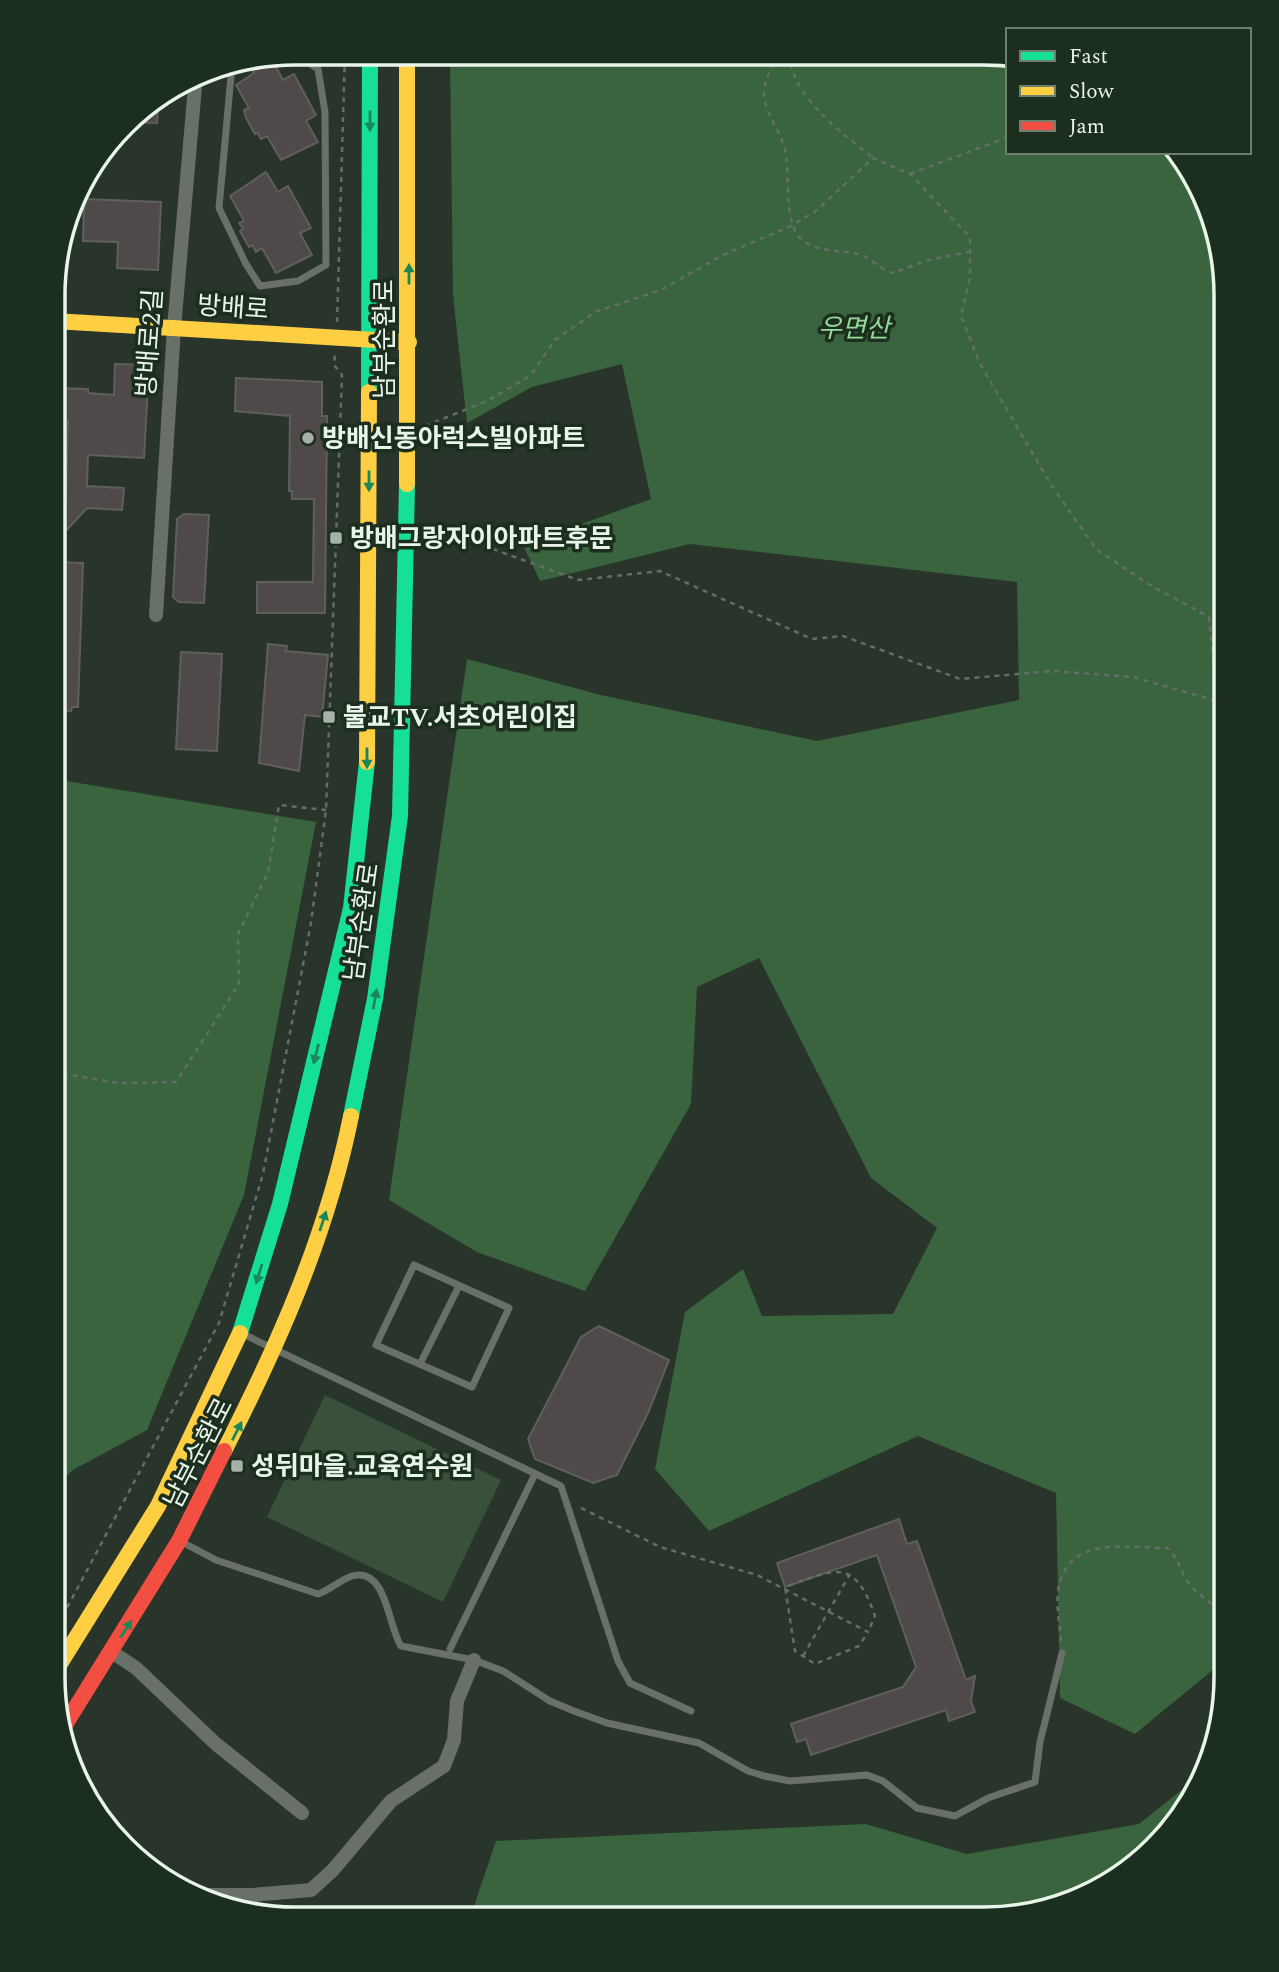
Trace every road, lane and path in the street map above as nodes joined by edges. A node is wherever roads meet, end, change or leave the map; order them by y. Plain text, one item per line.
1 (312, 65) edge
2 (345, 65) edge
3 (370, 65) edge
4 (407, 65) edge
5 (773, 65) edge
6 (790, 65) edge
7 (231, 74) edge
8 (195, 88) edge
9 (1006, 138) edge
10 (873, 158) junction
11 (910, 174) junction
12 (791, 226) junction
13 (970, 252) junction
14 (339, 292) dead end
15 (65, 322) edge
16 (174, 328) junction
17 (370, 340) junction
18 (409, 342) junction
19 (334, 365) dead end
20 (408, 430) junction
21 (407, 517) junction
22 (156, 615) dead end
23 (1214, 670) edge
24 (1214, 700) edge
25 (326, 810) junction
26 (65, 1074) edge
27 (459, 1286) junction
28 (240, 1332) junction
29 (275, 1351) junction
30 (420, 1364) junction
31 (535, 1474) junction
32 (566, 1501) junction
33 (179, 1541) junction
34 (850, 1574) junction
35 (785, 1587) junction
36 (1214, 1605) edge
37 (65, 1610) edge
38 (829, 1611) junction
39 (867, 1632) junction
40 (450, 1649) dead end
41 (111, 1651) junction
42 (1062, 1653) joint
43 (65, 1654) edge
44 (803, 1656) junction
45 (474, 1660) junction
46 (691, 1711) dead end
47 (69, 1719) edge
48 (302, 1813) dead end
49 (223, 1895) edge
50 (252, 1895) junction
51 (250, 1902) edge

1 - 7 lane
2 - 14 path
3 -> 17 main road, 남부순환로
18 -> 4 main road, 남부순환로
5 - 12 path
6 - 10 path
8 - 16 street, 방배로2길
9 - 11 path
10 - 11 path
10 - 12 path
11 - 13 path
12 - 13 path
12 - 20 path
13 - 23 path
15 - 16 main road, 방배로
16 - 17 main road, 방배로
16 - 22 street, 방배로2길
17 - 18 main road, 방배로
17 -> 28 main road, 남부순환로
18 - 20 main road, 남부순환로
19 - 25 path
20 - 21 main road, 남부순환로
21 - 24 path
29 -> 21 main road, 남부순환로
25 - 26 path
25 - 37 path
27 - 30 lane
27 - 30 lane
27 - 30 lane
28 - 29 lane
28 - 43 main road, 남부순환로
29 - 31 lane
33 -> 29 main road, 남부순환로
31 - 32 lane
31 - 40 lane
32 - 35 path
32 - 46 lane
41 -> 33 main road, 남부순환로
33 - 45 lane
34 - 35 path
34 - 38 path
34 - 39 path
35 - 38 path
35 - 44 path
36 - 42 path
38 - 39 path
38 - 44 path
39 - 44 path
41 - 47 main road, 남부순환로
41 - 48 street
42 - 45 lane
45 - 50 street
49 - 50 street
50 - 51 street

